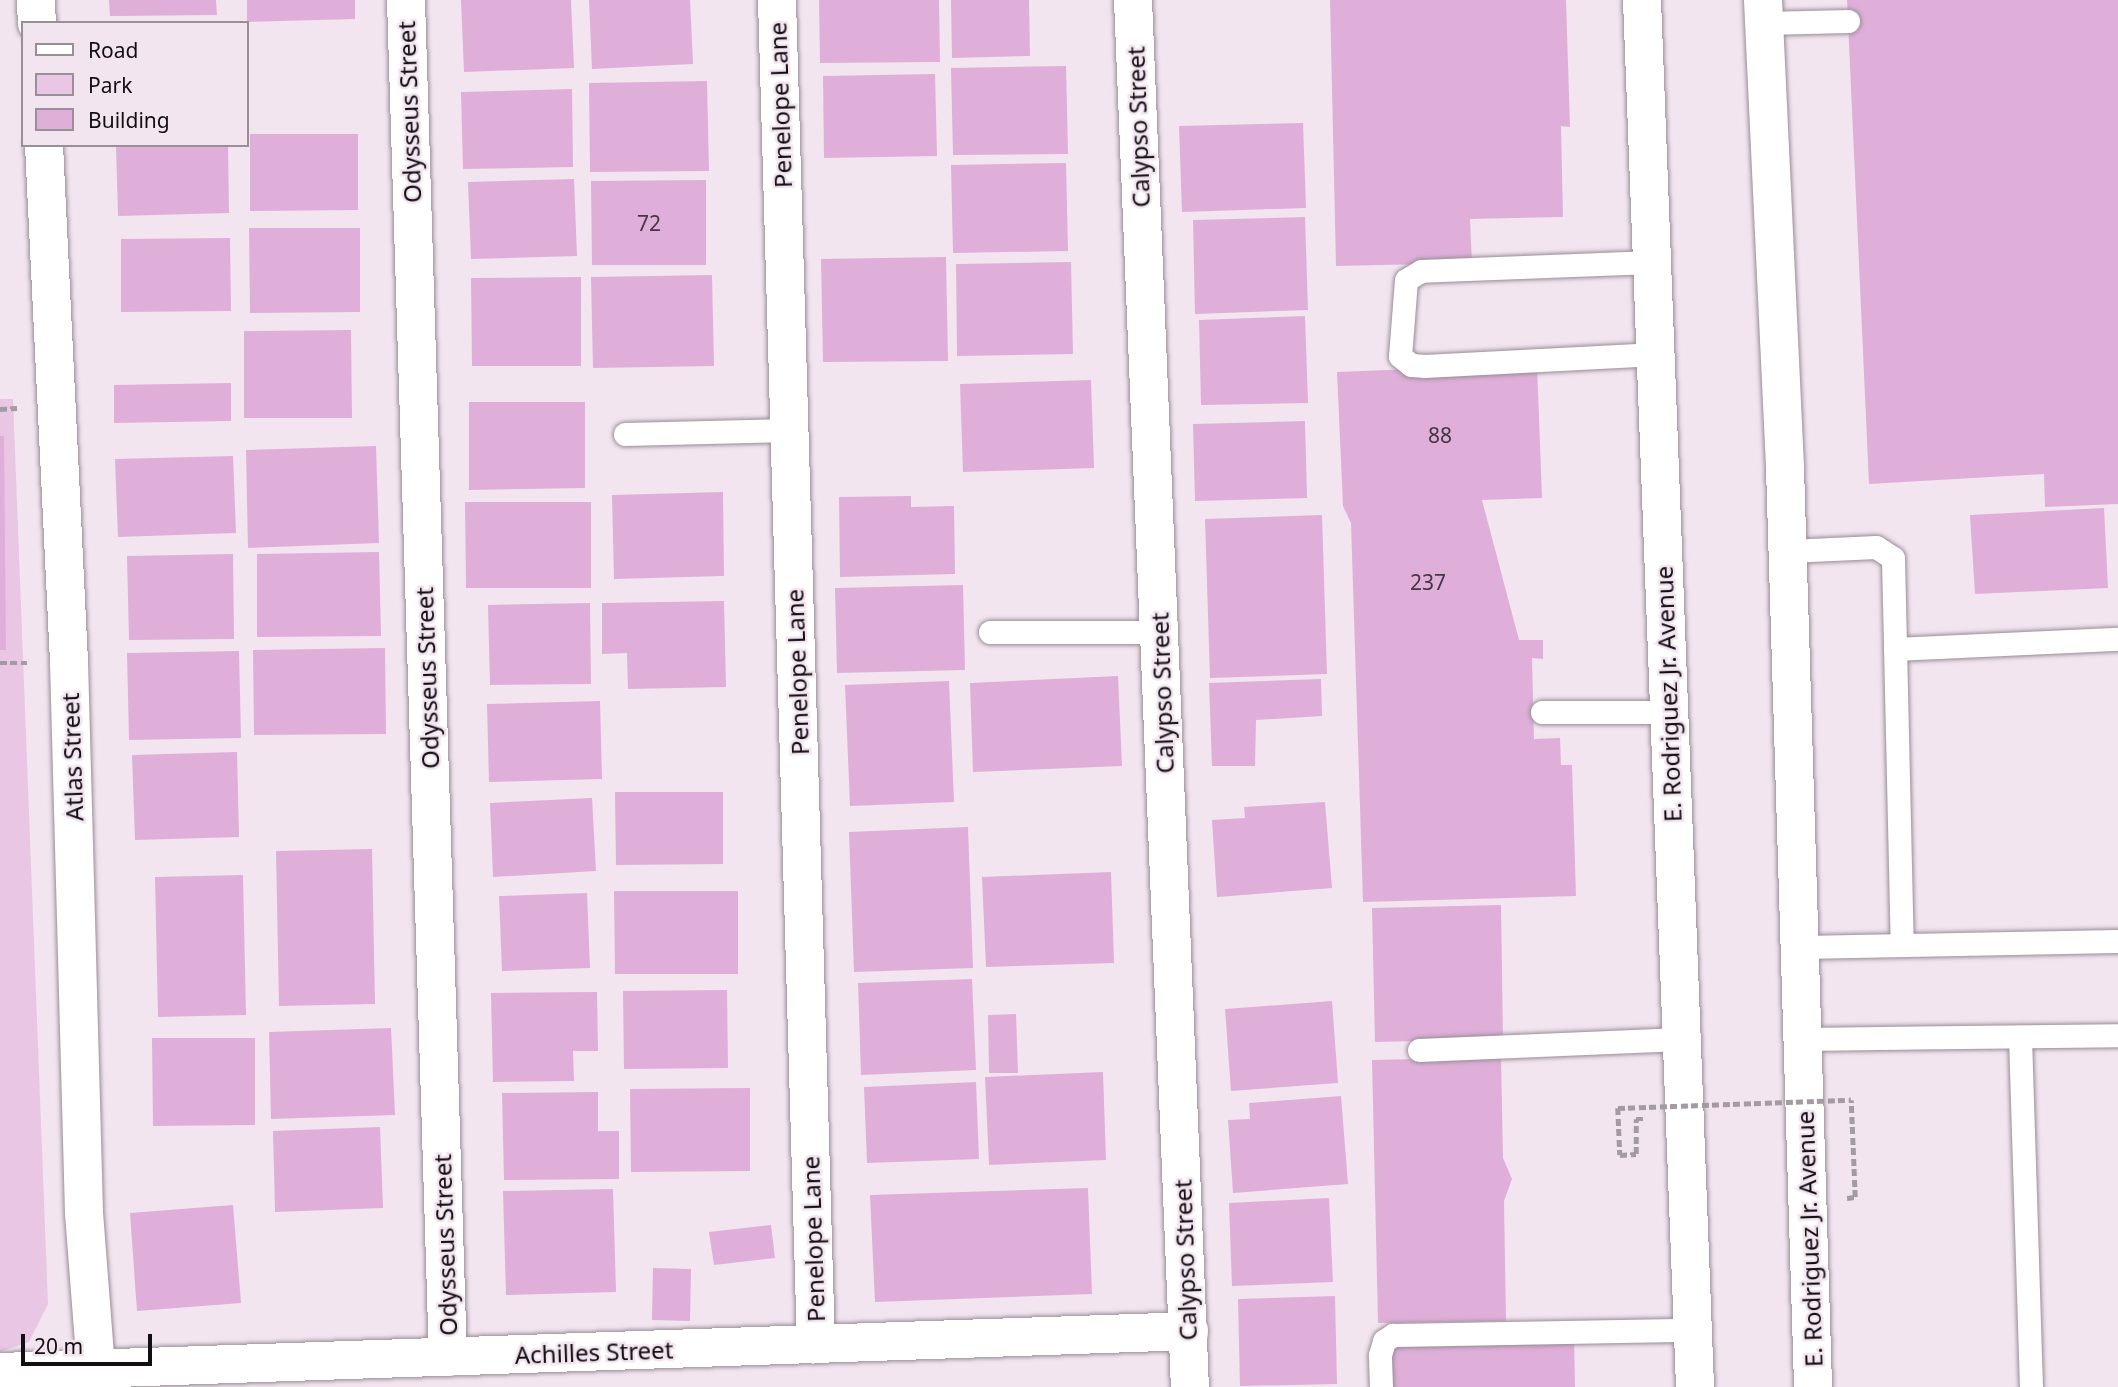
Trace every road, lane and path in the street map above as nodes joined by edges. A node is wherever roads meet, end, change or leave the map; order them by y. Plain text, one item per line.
1 (36, 0) edge
2 (406, 0) edge
3 (777, 0) edge
4 (1133, 0) edge
5 (1642, 0) edge
6 (1764, 12) edge
7 (37, 21) edge
8 (1848, 21) dead end
9 (44, 147) edge
10 (1652, 262) junction
11 (1655, 354) junction
12 (789, 430) junction
13 (625, 434) dead end
14 (1788, 551) junction
15 (989, 632) dead end
16 (1159, 632) junction
17 (2118, 639) edge
18 (1895, 649) junction
19 (1542, 712) dead end
20 (1669, 712) junction
21 (2118, 941) edge
22 (1902, 944) junction
23 (1800, 947) junction
24 (2118, 1035) edge
25 (2020, 1037) junction
26 (1681, 1039) junction
27 (1802, 1039) junction
28 (1419, 1050) dead end
29 (1636, 1119) dead end
30 (1855, 1197) dead end
31 (1693, 1330) junction
32 (1189, 1331) junction
33 (816, 1344) junction
34 (448, 1357) junction
35 (0, 1372) edge
36 (77, 1375) edge
37 (1190, 1387) edge
38 (1381, 1387) edge
39 (1695, 1387) edge
40 (1813, 1387) edge
41 (2031, 1387) edge

1 - 7 street
2 - 34 street, Odysseus Street
3 - 12 street, Penelope Lane
4 - 16 street, Calypso Street
5 - 10 street, E. Rodriguez Jr. Avenue
6 - 8 lane
6 - 14 street, E. Rodriguez Jr. Avenue
9 - 36 street, Atlas Street
10 - 11 street, E. Rodriguez Jr. Avenue
10 - 11 lane
11 - 20 street, E. Rodriguez Jr. Avenue
12 - 13 lane
12 - 33 street, Penelope Lane
14 - 18 lane
14 - 23 street, E. Rodriguez Jr. Avenue
15 - 16 lane
16 - 32 street, Calypso Street
17 - 18 lane
18 - 22 lane
19 - 20 lane
20 - 26 street, E. Rodriguez Jr. Avenue
21 - 22 lane
22 - 23 lane
23 - 27 street, E. Rodriguez Jr. Avenue
24 - 25 lane
25 - 27 lane
25 - 41 lane
26 - 28 lane
26 - 31 street, E. Rodriguez Jr. Avenue
27 - 40 street, E. Rodriguez Jr. Avenue
29 - 30 path, bridge
31 - 38 lane
31 - 39 street, E. Rodriguez Jr. Avenue
32 - 33 street, Achilles Street
32 - 37 street, Calypso Street
33 - 34 street, Achilles Street
34 - 36 street, Achilles Street
35 - 36 street, Achilles Street

